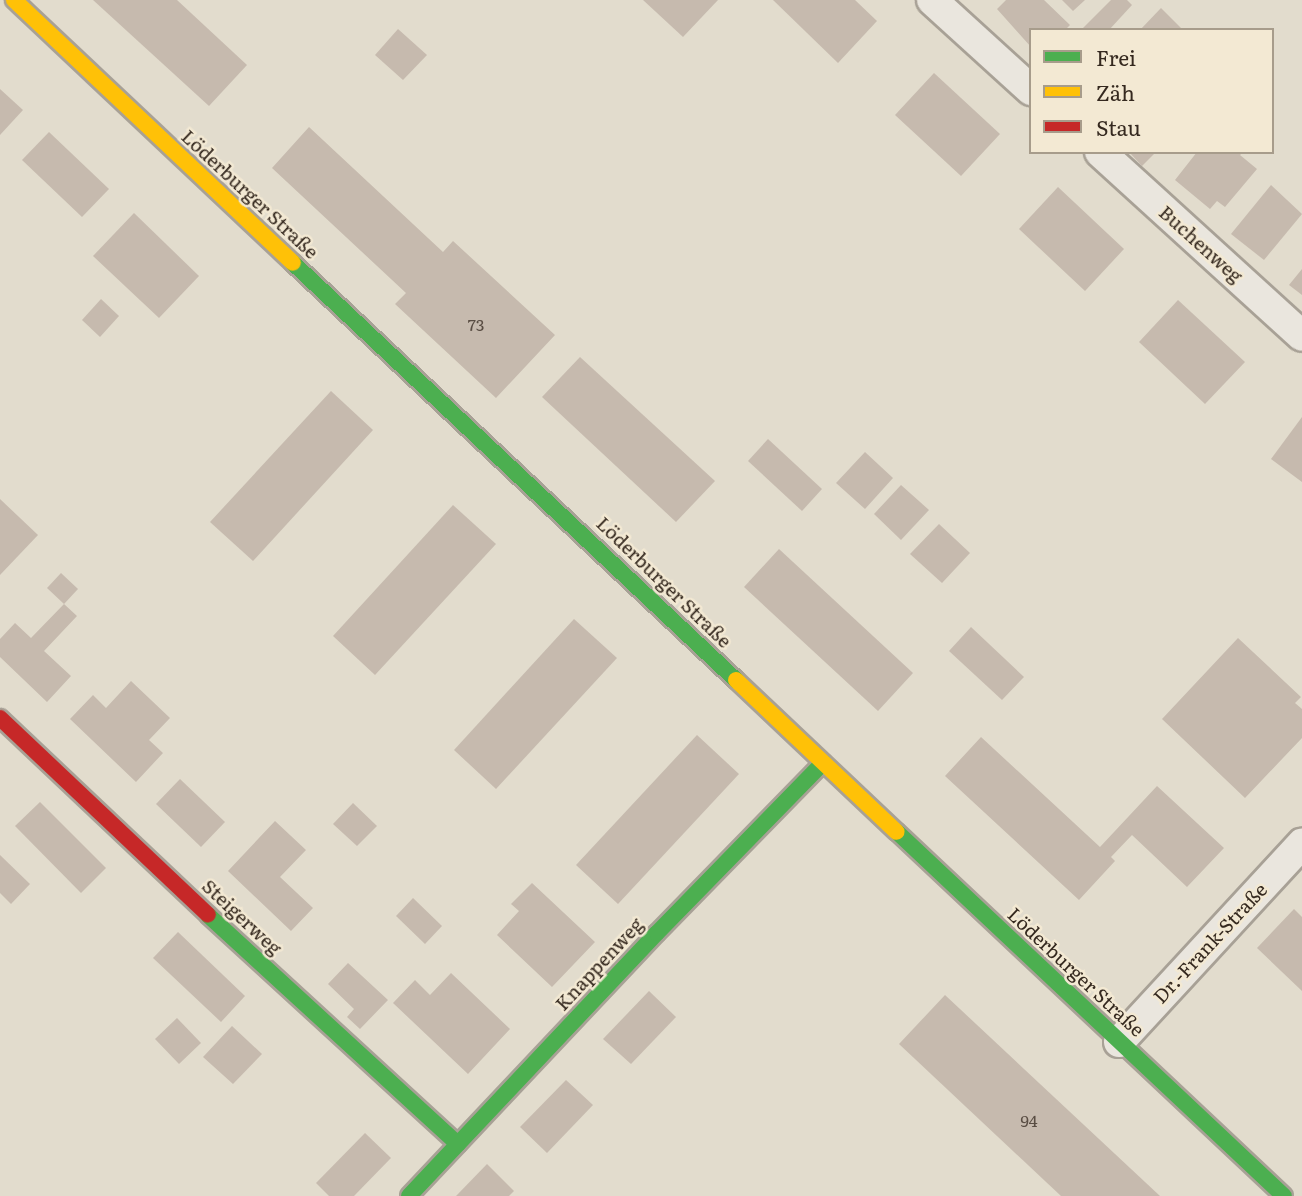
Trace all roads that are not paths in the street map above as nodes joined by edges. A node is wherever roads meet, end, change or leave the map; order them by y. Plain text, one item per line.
1 (14, 0) edge
2 (932, 0) edge
3 (1029, 88) edge
4 (1102, 154) edge
5 (1302, 336) edge
6 (0, 718) edge
7 (823, 763) junction
8 (1302, 844) edge
9 (1119, 1042) junction
10 (458, 1144) junction
11 (409, 1196) edge
12 (1284, 1196) edge

1 - 7 street, Löderburger Straße
2 - 3 street
4 - 5 street, Buchenweg
6 - 10 street, Steigerweg
7 - 9 street, Löderburger Straße
7 - 10 street, Knappenweg
8 - 9 street, Dr.-Frank-Straße
9 - 12 street, Löderburger Straße
10 - 11 street, Knappenweg

